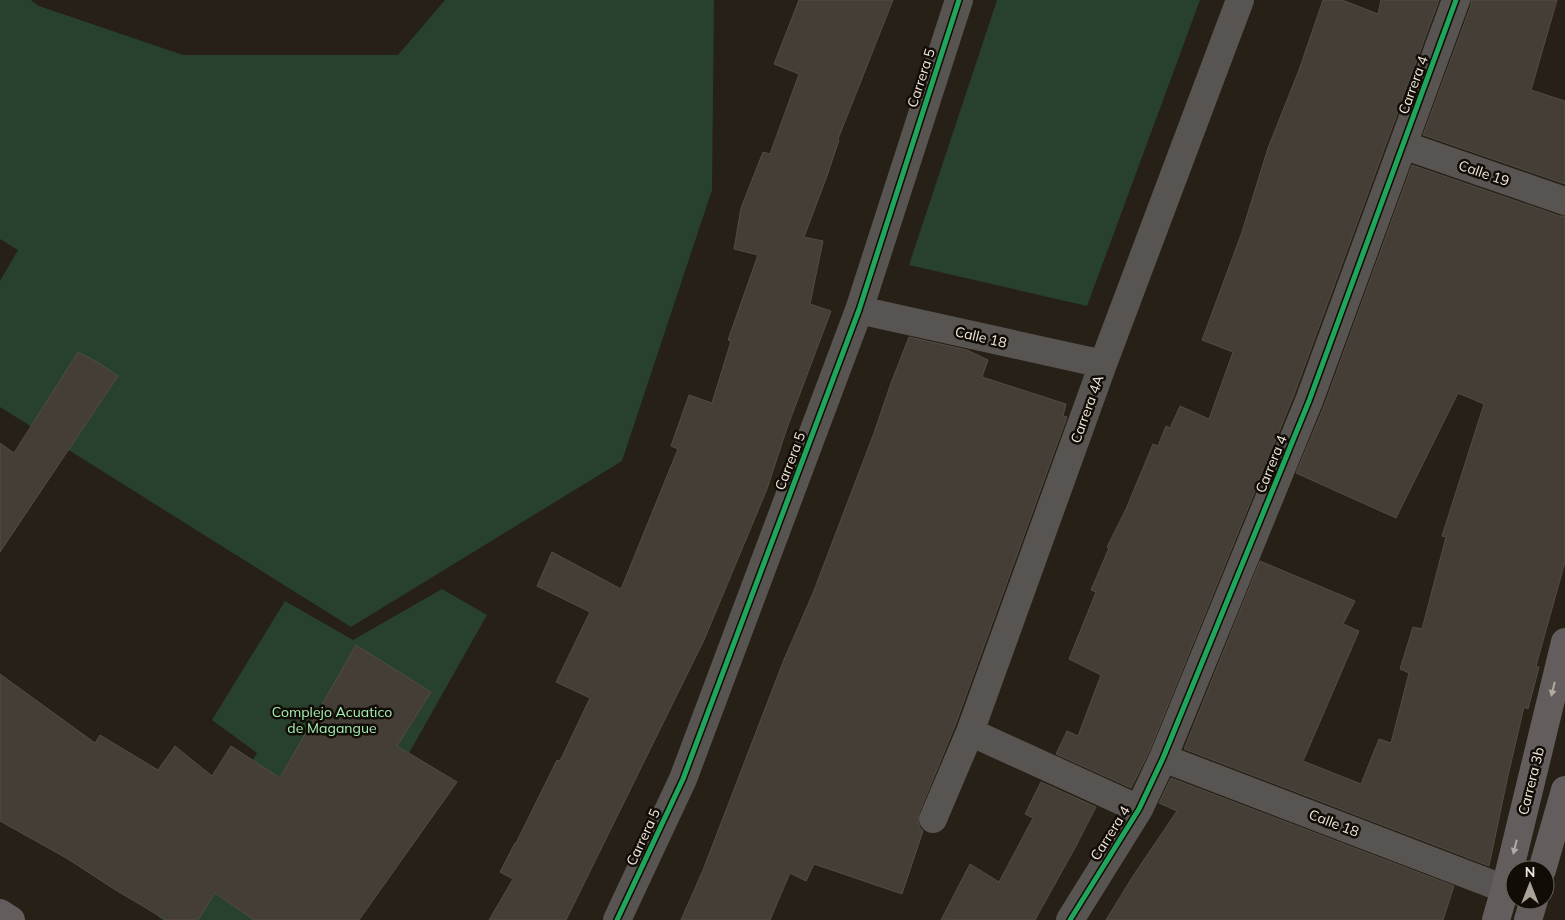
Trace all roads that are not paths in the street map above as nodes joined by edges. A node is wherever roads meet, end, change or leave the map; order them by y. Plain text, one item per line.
1 (958, 0) edge
2 (1240, 0) edge
3 (1456, 0) edge
4 (1403, 145) junction
5 (1565, 200) edge
6 (859, 310) junction
7 (1103, 364) junction
8 (1565, 642) edge
9 (970, 732) junction
10 (1163, 758) junction
11 (1565, 790) edge
12 (1138, 809) junction
13 (933, 819) dead end
14 (1512, 860) edge
15 (1545, 860) edge
16 (1505, 889) joint
17 (0, 913) edge
18 (11, 920) edge
19 (617, 920) edge
20 (1070, 920) edge
21 (1496, 920) edge

1 - 6 street, Carrera 5
2 - 7 street, Carrera 4A
3 - 4 street, Carrera 4
4 - 5 street, Calle 19
4 - 10 street, Carrera 4
6 - 7 street, Calle 18
6 - 19 street, Carrera 5
7 - 9 street, Carrera 4A
8 -> 14 main road, Carrera 3b
9 - 12 street
9 - 13 street, Carrera 4A
10 - 12 street, Carrera 4
10 - 16 street, Calle 18
11 - 15 main road
12 - 20 street, Carrera 4
16 - 21 main road, Carrera 3b
17 - 18 main road

